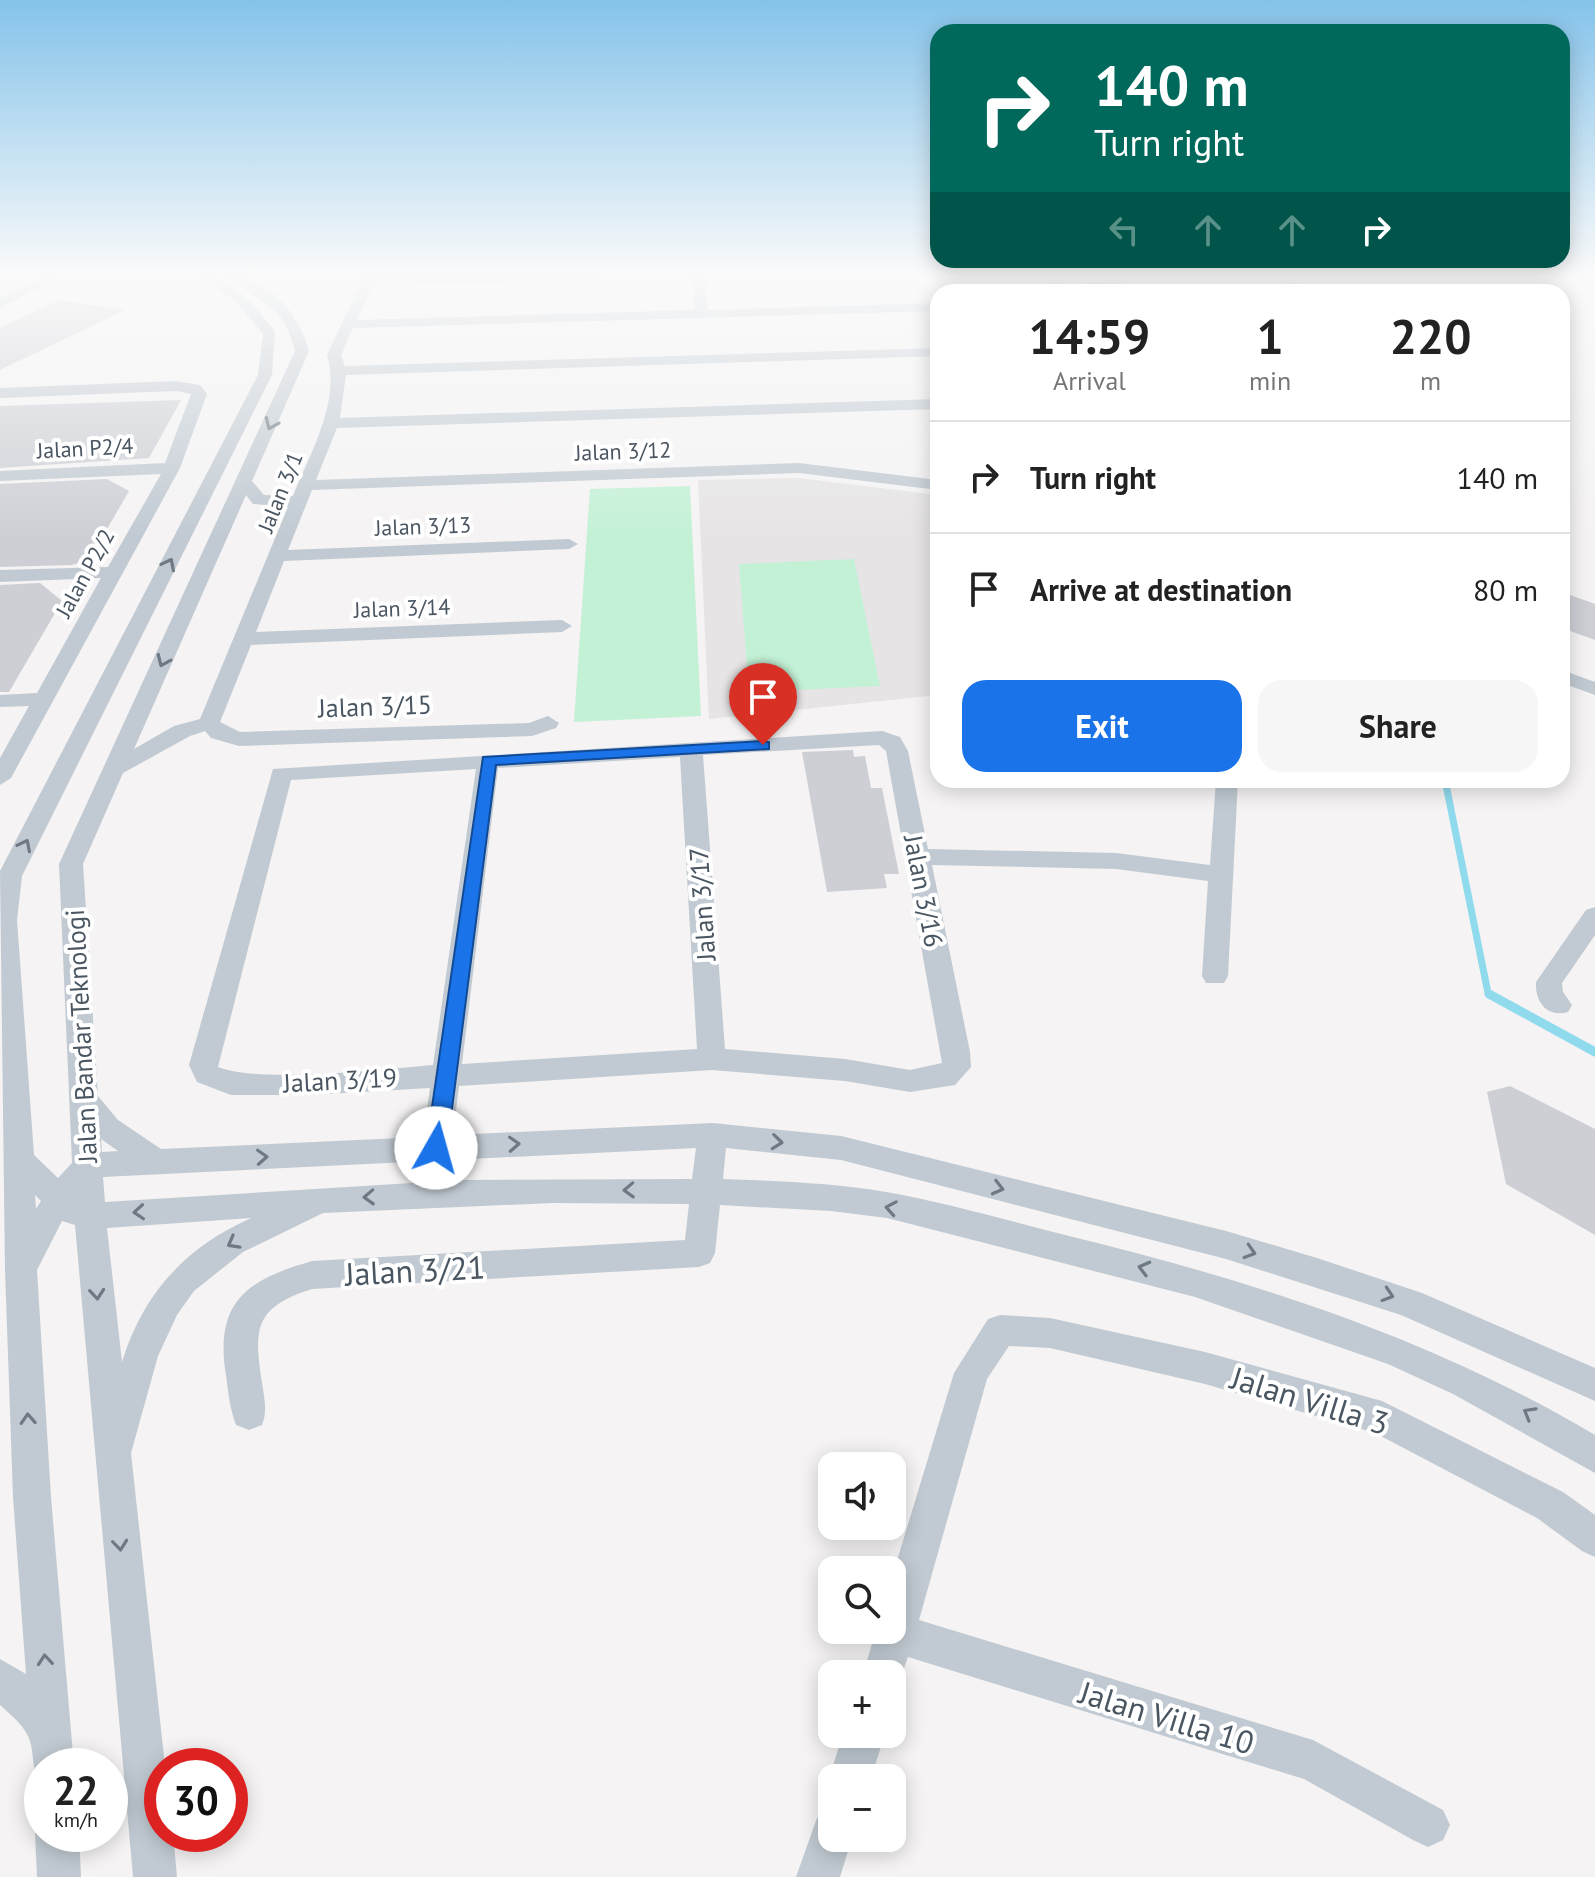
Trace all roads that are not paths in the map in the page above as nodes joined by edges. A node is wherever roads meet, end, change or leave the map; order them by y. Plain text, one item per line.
1 (267, 362) edge
2 (297, 362) edge
3 (336, 362) edge
4 (636, 362) edge
5 (339, 371) junction
6 (0, 393) edge
7 (930, 404) edge
8 (331, 423) junction
9 (255, 460) junction
10 (219, 465) junction
11 (172, 468) junction
12 (0, 476) edge
13 (244, 482) junction
14 (930, 484) edge
15 (308, 485) junction
16 (301, 502) junction
17 (569, 544) dead end
18 (279, 556) junction
19 (114, 572) junction
20 (0, 576) edge
21 (562, 626) dead end
22 (244, 639) junction
23 (1570, 679) edge
24 (1595, 689) edge
25 (43, 699) junction
26 (0, 701) edge
27 (209, 723) junction
28 (548, 723) dead end
29 (691, 749) junction
30 (488, 761) junction
31 (114, 769) junction
32 (0, 778) edge
33 (1226, 788) edge
34 (917, 857) junction
35 (1220, 874) junction
36 (5, 876) edge
37 (1595, 916) edge
38 (1215, 976) dead end
39 (1558, 1005) dead end
40 (956, 1052) joint
41 (712, 1059) junction
42 (445, 1073) junction
43 (82, 1097) junction
44 (713, 1135) junction
45 (436, 1148) junction
46 (21, 1161) junction
47 (156, 1162) junction
48 (89, 1165) junction
49 (707, 1192) junction
50 (329, 1198) junction
51 (59, 1201) junction
52 (90, 1216) junction
53 (21, 1270) junction
54 (1595, 1385) edge
55 (249, 1413) dead end
56 (1595, 1455) edge
57 (112, 1467) junction
58 (1595, 1538) edge
59 (906, 1598) edge
60 (906, 1636) edge
61 (0, 1679) edge
62 (50, 1748) edge
63 (52, 1748) edge
64 (1428, 1825) dead end
65 (58, 1852) edge
66 (826, 1852) edge
67 (59, 1877) edge
68 (155, 1877) edge
69 (818, 1877) edge

1 - 10 street
2 -> 9 street, Jalan Bandar Teknologi
3 - 5 street, Jalan 3/1
4 - 5 street
5 - 8 street, Jalan 3/1
6 - 11 street, Jalan P2/2
7 - 8 street
8 - 15 street, Jalan 3/1
9 - 10 street
9 - 13 street, Jalan Bandar Teknologi
36 -> 10 street
11 - 12 street, Jalan P2/4
11 - 19 street, Jalan P2/2
13 - 16 street
13 -> 31 street, Jalan Bandar Teknologi
14 - 15 street, Jalan 3/12
15 - 16 street, Jalan 3/1
16 - 18 street, Jalan 3/1
17 - 18 street, Jalan 3/13
18 - 22 street, Jalan 3/1
19 - 20 street
19 - 25 street, Jalan P2/2
21 - 22 street, Jalan 3/14
22 - 27 street, Jalan 3/1
23 - 24 street
25 - 26 street
25 - 32 street, Jalan P2/2
27 - 28 street, Jalan 3/15
27 - 31 street
29 - 30 street
29 - 34 street, Jalan 3/16
29 - 41 street, Jalan 3/17
30 - 42 street
30 - 42 street, Jalan 3/19
31 - 43 street, Jalan Bandar Teknologi
33 - 35 street
34 - 35 street
34 - 40 street, Jalan 3/16
35 - 38 street
36 - 46 street
37 - 39 street
40 - 41 street, Jalan 3/19
41 - 42 street, Jalan 3/19
42 - 45 street
43 - 47 street
43 - 48 street, Jalan Bandar Teknologi
45 -> 44 street
44 - 49 street
44 -> 54 street
47 -> 45 street
46 - 51 street
46 - 53 street
47 - 48 street
48 - 51 street
48 - 52 street, Jalan Bandar Teknologi
49 -> 50 street
49 - 55 street, Jalan 3/21
56 -> 49 street
50 -> 52 street
50 -> 57 street
51 - 52 street
51 - 53 street
52 -> 57 street, Jalan Bandar Teknologi
63 -> 53 street
57 -> 68 street, Jalan Bandar Teknologi
58 - 59 street, Jalan Villa 3
60 - 64 street, Jalan Villa 10
61 - 62 street
65 - 67 street
66 - 69 street

